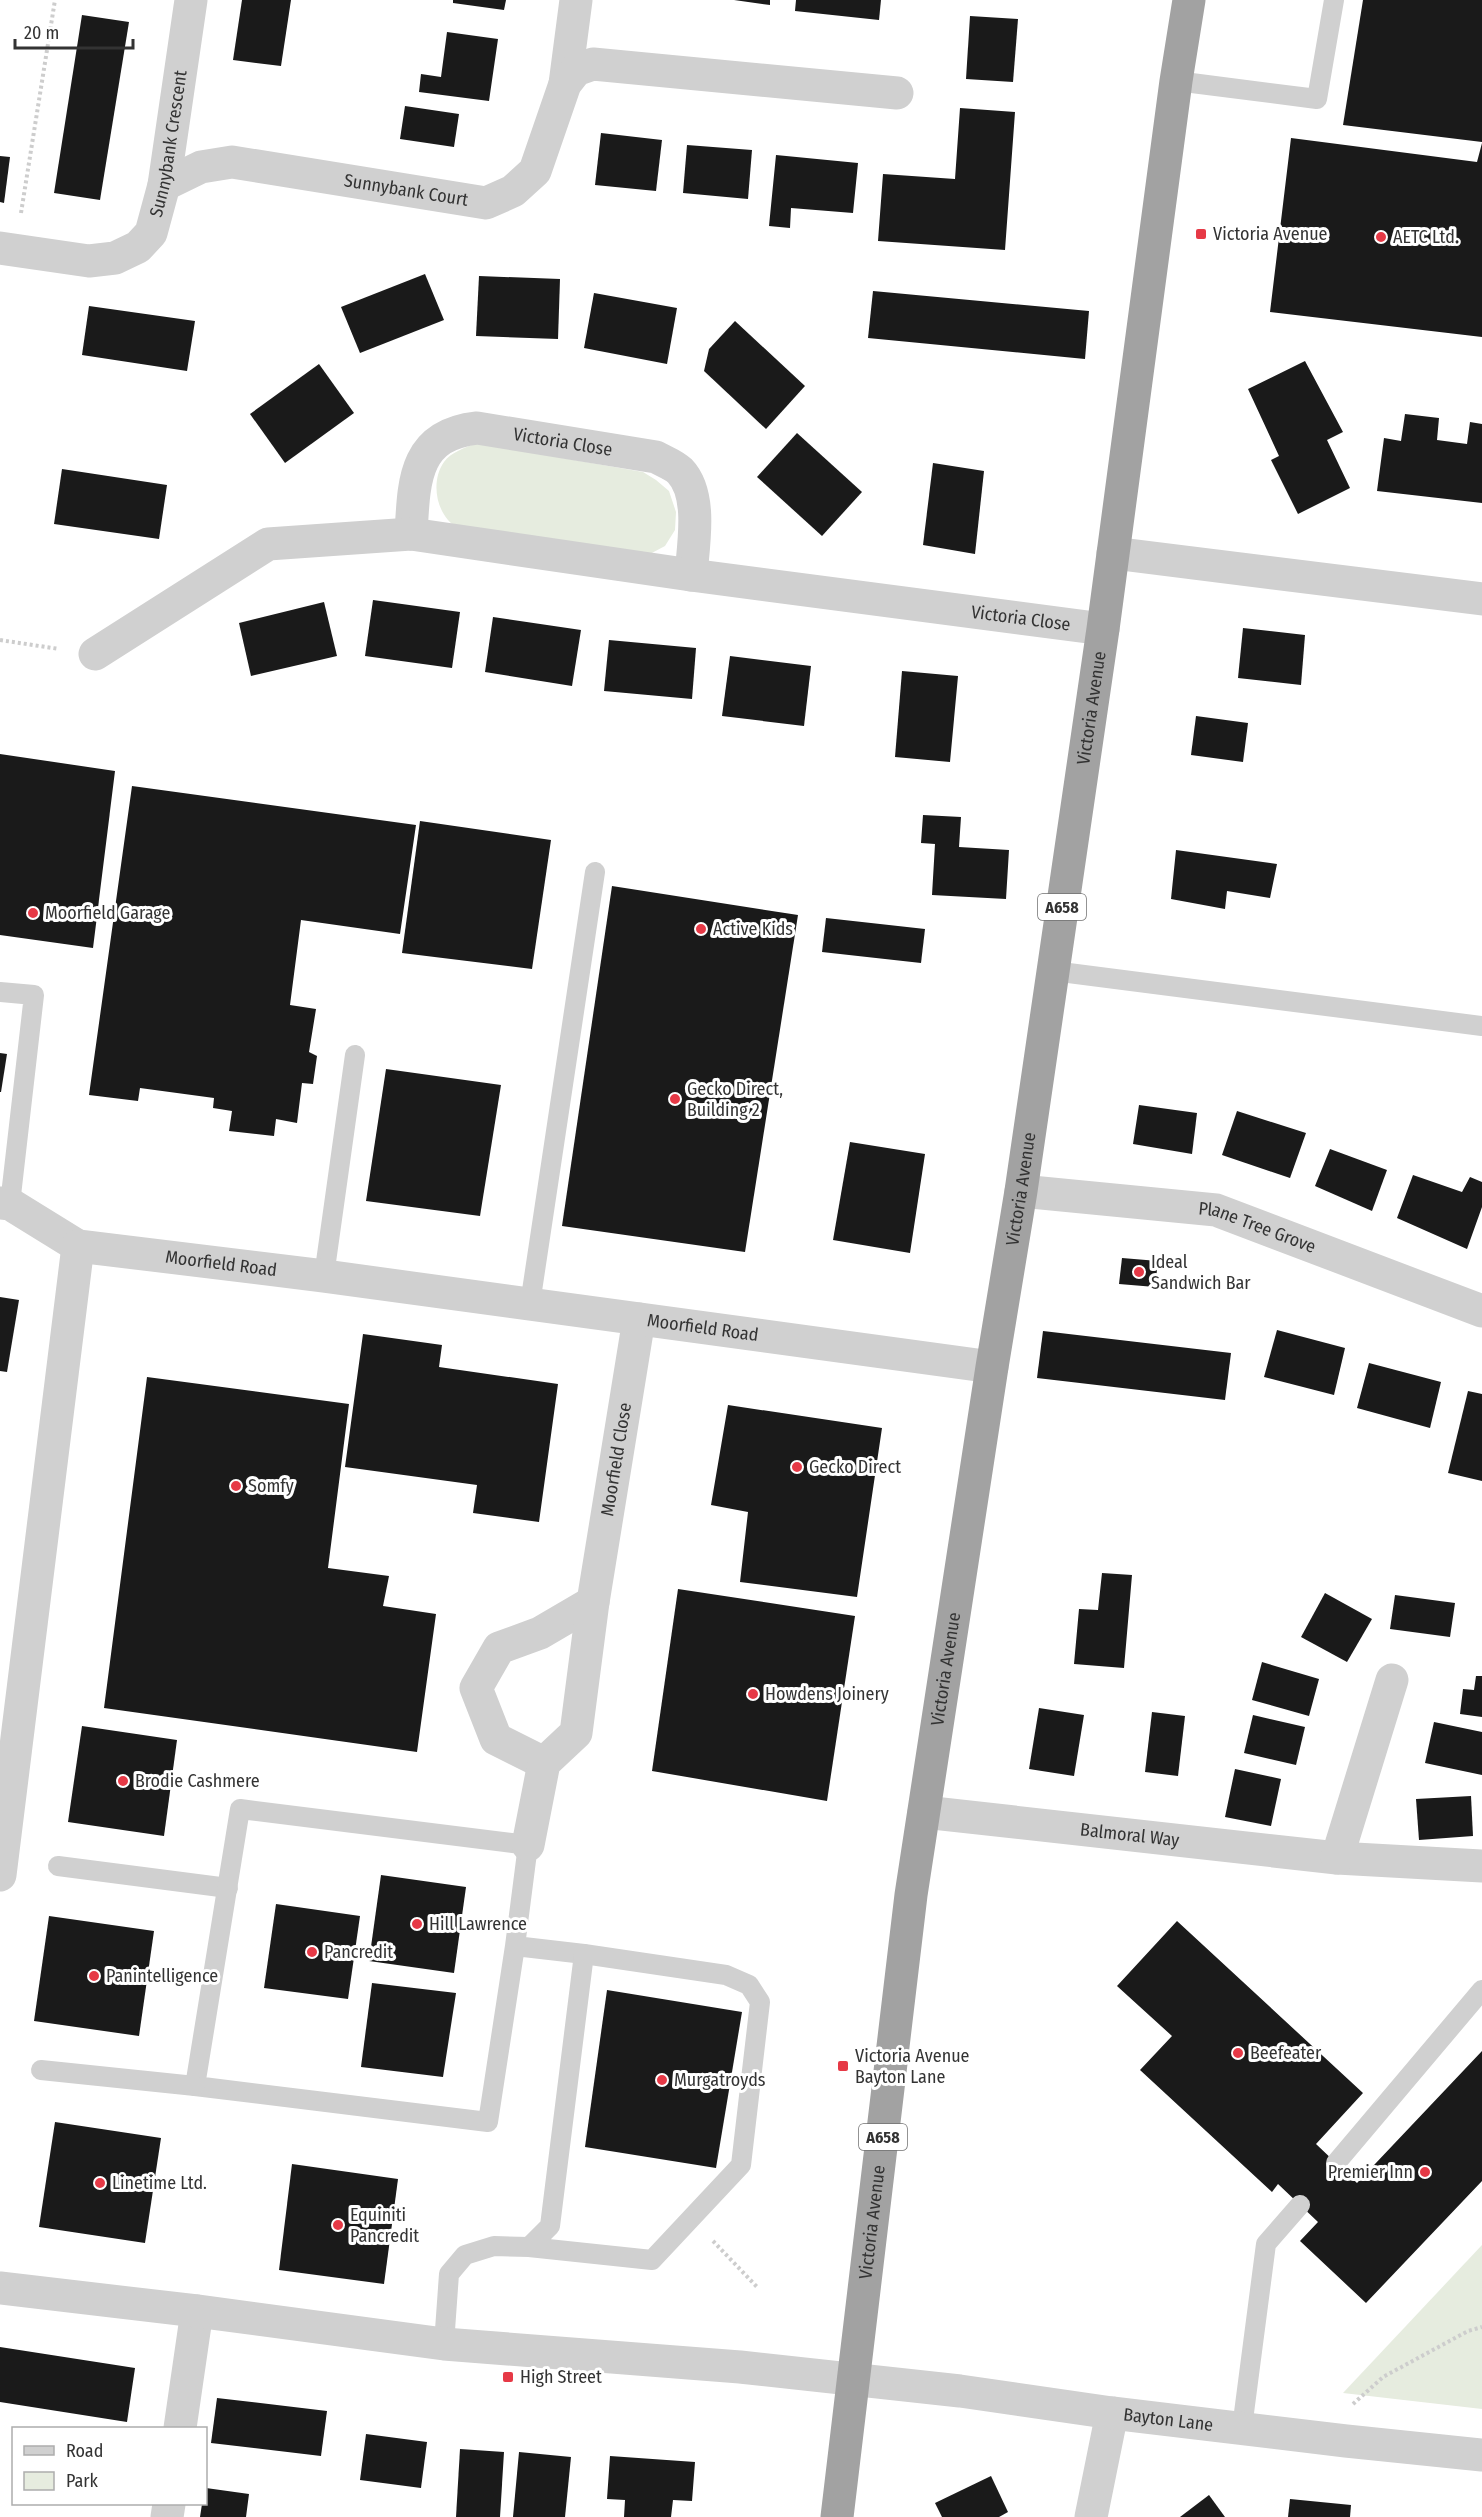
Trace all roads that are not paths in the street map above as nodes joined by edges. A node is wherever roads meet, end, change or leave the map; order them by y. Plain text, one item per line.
1 (191, 0) edge
2 (576, 0) edge
3 (1189, 0) edge
4 (1334, 0) edge
5 (1176, 81) junction
6 (565, 84) junction
7 (897, 93) dead end
8 (164, 185) junction
9 (7, 249) edge
10 (411, 534) junction
11 (1113, 553) junction
12 (691, 575) junction
13 (1482, 599) edge
14 (1103, 629) junction
15 (95, 654) road end
16 (595, 873) dead end
17 (1053, 971) junction
18 (0, 992) edge
19 (1482, 1026) edge
20 (356, 1055) dead end
21 (1021, 1191) junction
22 (5, 1204) edge
23 (78, 1246) junction
24 (324, 1276) junction
25 (531, 1304) junction
26 (1482, 1311) edge
27 (639, 1319) junction
28 (992, 1367) junction
29 (593, 1602) junction
30 (1392, 1680) dead end
31 (544, 1763) junction
32 (924, 1812) junction
33 (528, 1845) junction
34 (1337, 1858) junction
35 (58, 1866) dead end
36 (1482, 1866) edge
37 (0, 1875) edge
38 (228, 1888) junction
39 (515, 1947) junction
40 (584, 1954) junction
41 (1482, 1990) edge
42 (41, 2070) dead end
43 (195, 2086) junction
44 (1336, 2163) dead end
45 (1300, 2205) dead end
46 (529, 2247) junction
47 (0, 2288) edge
48 (197, 2311) junction
49 (444, 2344) junction
50 (855, 2379) junction
51 (1112, 2413) junction
52 (180, 2427) edge
53 (1242, 2428) junction
54 (1482, 2455) edge
55 (837, 2517) edge
56 (1091, 2517) edge

1 - 8 street, Sunnybank Crescent
2 - 6 street, Sunnybank Court
3 - 5 highway, Victoria Avenue / A658
4 - 5 lane
5 - 11 highway, Victoria Avenue / A658
6 - 7 street
6 - 8 street, Sunnybank Court
8 - 9 street, Sunnybank Crescent
10 - 12 street, Victoria Close
10 - 12 street, Victoria Close
10 - 15 street, Victoria Close
11 - 13 street
11 - 14 highway, Victoria Avenue / A658
12 - 14 street, Victoria Close
14 - 17 highway, Victoria Avenue / A658
16 - 25 lane
17 - 19 lane
17 - 21 highway, Victoria Avenue / A658
18 - 22 lane
20 - 24 lane
21 - 26 street, Plane Tree Grove
21 - 28 highway, Victoria Avenue / A658
22 - 23 street
23 - 24 street, Moorfield Road
23 - 37 street
24 - 25 street, Moorfield Road
25 - 27 street, Moorfield Road
27 - 28 street, Moorfield Road
27 - 29 street, Moorfield Close
28 - 32 highway, Victoria Avenue / A658
29 - 31 street, Moorfield Close
29 - 31 street
30 - 34 street
31 - 33 street
32 - 34 street, Balmoral Way
32 - 50 highway, Victoria Avenue / A658
33 - 38 lane
33 - 39 lane
34 - 36 street, Balmoral Way
35 - 38 lane
38 - 43 lane
39 - 40 lane
39 - 43 lane
40 - 46 lane
40 - 46 lane
41 - 44 lane
42 - 43 lane
45 - 53 lane
46 - 49 lane
47 - 48 street
48 - 49 street
48 - 52 street
49 - 50 street
50 - 51 street, Bayton Lane
50 - 55 highway, A658
51 - 53 street, Bayton Lane
51 - 56 street
53 - 54 street, Bayton Lane

